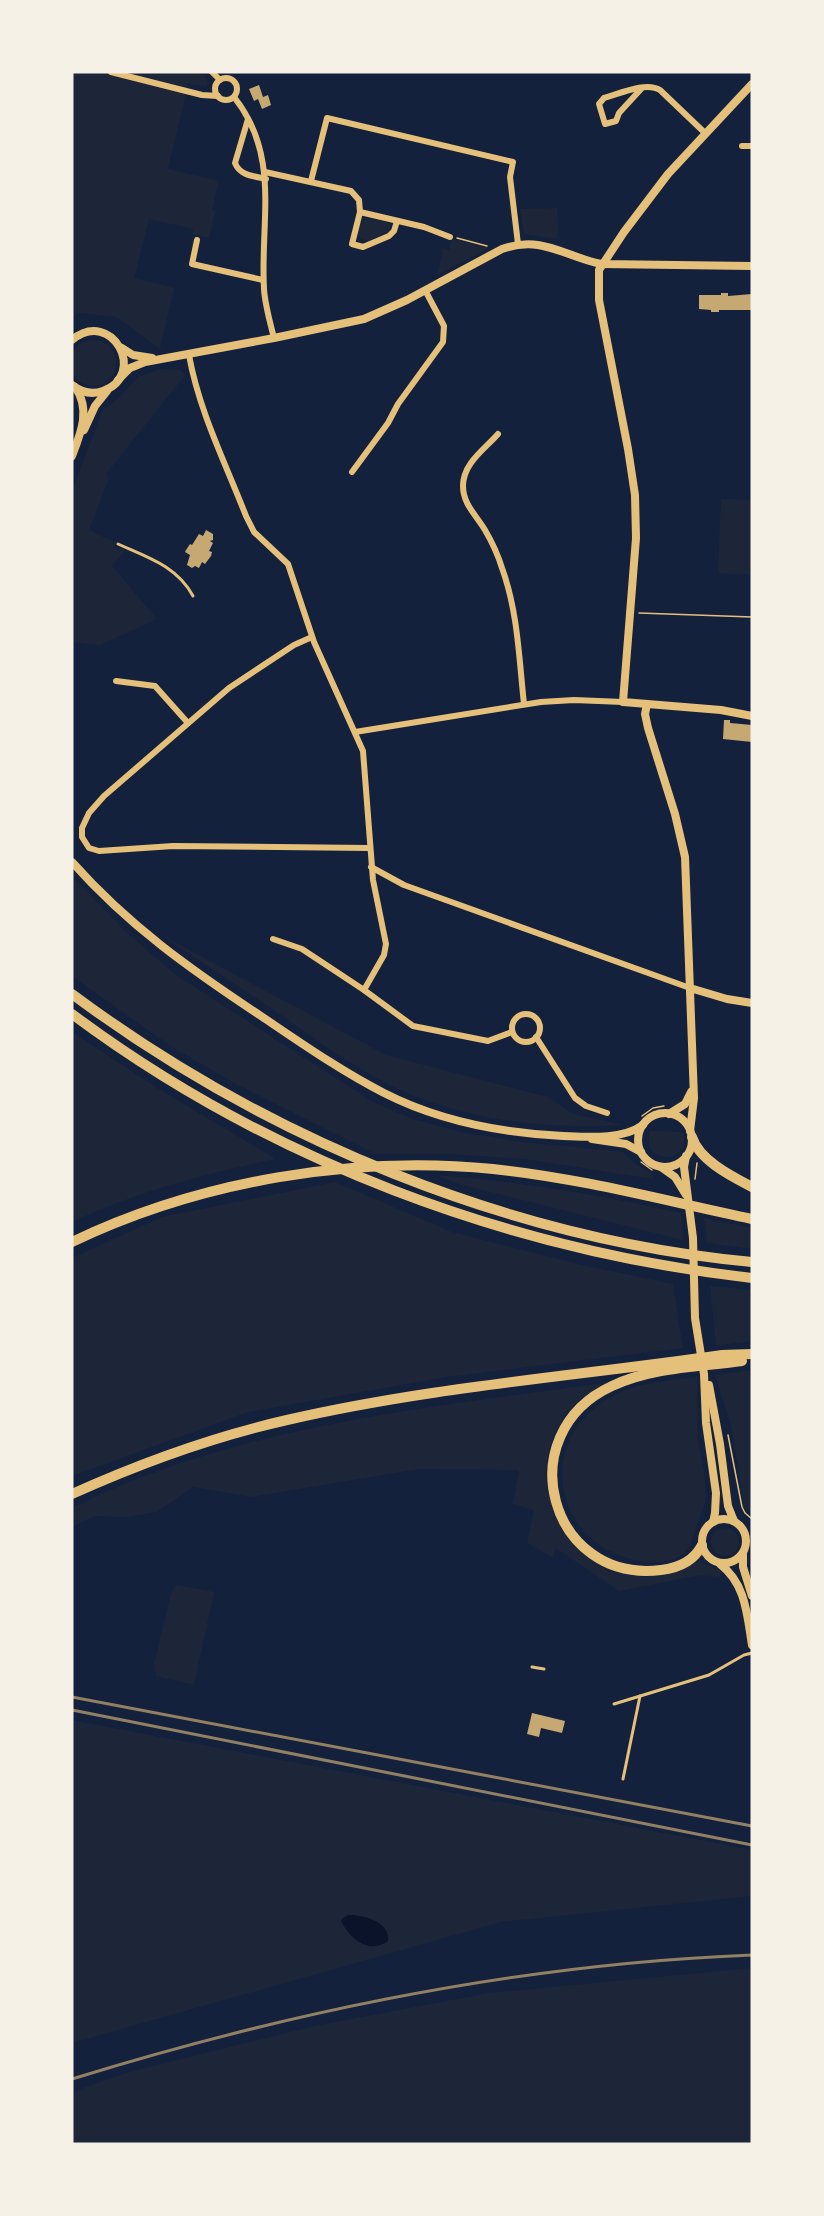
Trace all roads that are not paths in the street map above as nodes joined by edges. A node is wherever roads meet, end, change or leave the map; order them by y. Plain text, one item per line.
1 (111, 72) edge
2 (212, 72) edge
3 (220, 80) junction
4 (752, 84) edge
5 (642, 88) junction
6 (218, 96) junction
7 (234, 97) junction
8 (248, 120) junction
9 (705, 133) junction
10 (742, 146) dead end
11 (752, 146) edge
12 (265, 176) junction
13 (311, 181) junction
14 (360, 212) junction
15 (397, 221) junction
16 (450, 237) road end
17 (198, 240) dead end
18 (518, 244) junction
19 (601, 264) junction
20 (752, 266) edge
21 (263, 280) junction
22 (425, 290) junction
23 (274, 338) junction
24 (72, 340) edge
25 (118, 344) junction
26 (189, 355) junction
27 (166, 358) junction
28 (115, 383) junction
29 (73, 385) edge
30 (498, 434) dead end
31 (78, 442) junction
32 (72, 456) edge
33 (352, 472) dead end
34 (118, 544) dead end
35 (193, 596) dead end
36 (312, 636) junction
37 (116, 681) dead end
38 (623, 702) junction
39 (524, 704) junction
40 (646, 704) junction
41 (752, 716) edge
42 (188, 723) junction
43 (355, 732) junction
44 (369, 848) junction
45 (72, 862) edge
46 (371, 867) junction
47 (273, 939) dead end
48 (690, 988) junction
49 (364, 990) junction
50 (72, 994) edge
51 (752, 1003) edge
52 (72, 1014) edge
53 (512, 1032) junction
54 (536, 1037) junction
55 (692, 1084) junction
56 (607, 1113) dead end
57 (669, 1114) junction
58 (643, 1125) junction
59 (691, 1134) junction
60 (570, 1136) junction
61 (641, 1152) junction
62 (686, 1156) junction
63 (661, 1166) junction
64 (752, 1187) edge
65 (688, 1201) junction
66 (752, 1219) edge
67 (72, 1242) edge
68 (752, 1262) edge
69 (752, 1278) edge
70 (752, 1354) edge
71 (684, 1364) junction
72 (704, 1374) junction
73 (72, 1494) edge
74 (734, 1521) junction
75 (713, 1522) junction
76 (702, 1545) junction
77 (743, 1554) junction
78 (720, 1563) junction
79 (752, 1596) edge
80 (752, 1645) edge
81 (752, 1653) edge
82 (532, 1667) dead end
83 (544, 1669) dead end
84 (640, 1696) junction
85 (614, 1704) dead end
86 (623, 1779) dead end

1 - 6 street
2 - 3 street
3 - 6 street
3 - 7 street
4 - 9 street
5 - 5 street
5 - 9 street
6 - 7 street
7 - 8 street
8 - 12 street
8 - 12 street
9 - 19 street
10 - 11 street
12 - 13 street
12 - 21 street
13 - 14 street
13 - 18 street
14 - 15 street
14 - 15 street
15 - 16 street
17 - 21 street
18 - 19 street
18 - 22 street
19 - 20 street
19 - 38 street
21 - 23 street
22 - 23 street
22 - 33 street
23 - 26 street
24 - 25 street
25 - 27 street
25 - 28 street
26 - 27 street
26 - 36 street
27 - 28 street
28 - 29 street
28 - 31 street
29 - 31 street
30 - 39 street
31 - 32 street
34 - 35 lane
36 - 42 street
36 - 43 street
37 - 42 street
38 - 39 street
38 - 40 street
39 - 43 street
40 - 41 street
40 - 48 street
42 - 44 street
43 - 44 street
44 - 46 street
45 - 60 street
46 - 48 street
46 - 49 street
47 - 49 street
48 - 51 street
48 - 55 street
49 - 53 street
50 - 68 highway
52 - 69 highway
53 - 54 street
53 - 54 street
54 - 56 street
55 - 57 street
55 - 59 street
57 - 58 main road
57 - 59 main road
58 - 60 street
58 - 61 main road
59 - 62 main road
59 - 64 highway
60 - 61 street
61 - 63 main road
62 - 63 main road
62 - 65 main road
63 - 65 main road
65 - 72 main road
66 - 67 highway
70 - 71 highway
71 - 73 highway
71 - 76 highway
72 - 74 main road
72 - 75 main road
74 - 75 main road
74 - 77 main road
75 - 76 main road
76 - 78 main road
77 - 78 main road
77 - 79 main road
78 - 80 main road
81 - 84 lane
82 - 83 lane
84 - 85 lane
84 - 86 lane

